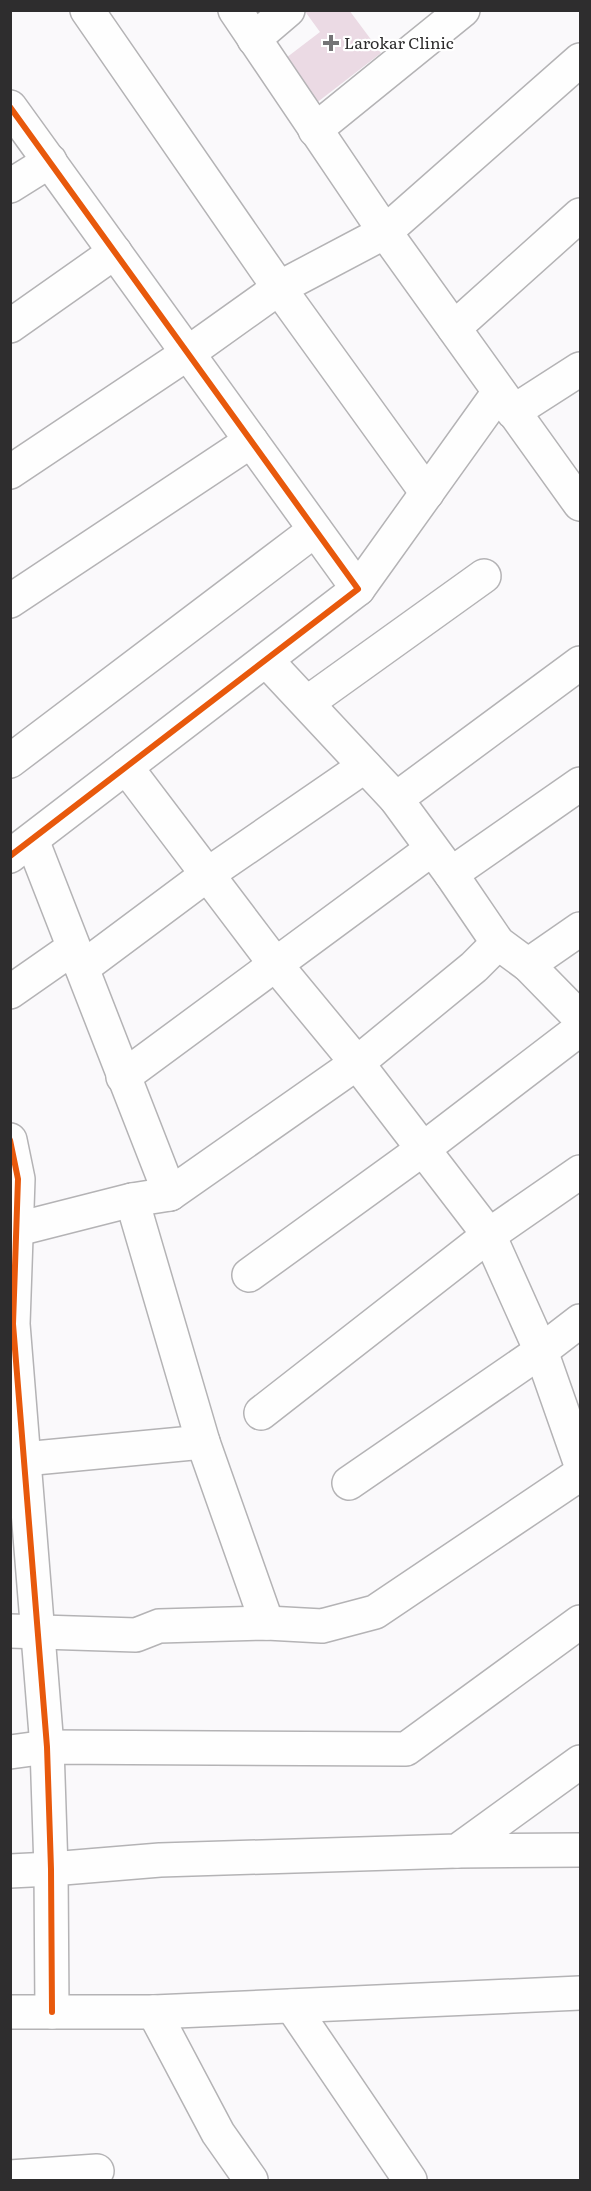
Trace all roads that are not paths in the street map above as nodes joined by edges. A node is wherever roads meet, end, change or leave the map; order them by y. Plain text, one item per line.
1 (87, 10) edge
2 (235, 10) edge
3 (288, 10) edge
4 (463, 10) edge
5 (254, 39) junction
6 (580, 60) edge
7 (10, 107) edge
8 (315, 130) junction
9 (50, 161) junction
10 (10, 186) edge
11 (580, 215) edge
12 (385, 232) junction
13 (115, 252) junction
14 (279, 288) junction
15 (10, 326) edge
16 (454, 328) junction
17 (188, 353) junction
18 (580, 369) edge
19 (506, 402) junction
20 (251, 441) junction
21 (10, 472) edge
22 (427, 493) junction
23 (580, 504) edge
24 (315, 530) junction
25 (484, 576) dead end
26 (358, 590) junction
27 (10, 601) edge
28 (266, 660) junction
29 (580, 663) edge
30 (307, 703) junction
31 (10, 761) edge
32 (365, 766) junction
33 (126, 767) junction
34 (580, 784) edge
35 (396, 799) junction
36 (21, 848) edge
37 (441, 861) junction
38 (208, 874) junction
39 (580, 929) edge
40 (498, 942) junction
41 (77, 958) junction
42 (276, 964) junction
43 (528, 964) junction
44 (10, 992) edge
45 (580, 1018) edge
46 (580, 1029) edge
47 (357, 1063) junction
48 (123, 1077) junction
49 (10, 1140) edge
50 (423, 1149) junction
51 (580, 1172) edge
52 (170, 1194) junction
53 (132, 1200) junction
54 (13, 1230) edge
55 (489, 1235) junction
56 (249, 1275) dead end
57 (580, 1321) edge
58 (541, 1351) junction
59 (261, 1413) dead end
60 (203, 1442) junction
61 (24, 1459) junction
62 (580, 1462) edge
63 (580, 1474) edge
64 (349, 1483) dead end
65 (580, 1622) edge
66 (267, 1623) junction
67 (24, 1631) edge
68 (47, 1747) junction
69 (10, 1752) edge
70 (580, 1762) edge
71 (580, 1850) edge
72 (457, 1851) junction
73 (51, 1869) junction
74 (10, 1870) edge
75 (580, 1993) edge
76 (291, 2006) junction
77 (10, 2012) edge
78 (52, 2012) junction
79 (154, 2012) junction
80 (97, 2172) dead end
81 (10, 2177) edge
82 (251, 2181) edge
83 (410, 2181) edge

1 - 14 street
2 - 5 street
3 - 5 street
4 - 8 street
5 - 8 street
6 - 12 street
7 - 9 street
8 - 12 street
9 - 10 street
9 - 13 street
11 - 16 street
12 - 14 street
12 - 16 street
13 - 15 street
13 - 17 street
14 - 17 street
14 - 22 street
16 - 19 street
17 - 20 street
17 - 21 street
18 - 19 street
19 - 22 street
19 - 23 street
20 - 24 street
20 - 27 street
22 - 26 street
24 - 26 street
24 - 31 street
25 - 30 street
26 - 28 street
28 - 30 street
28 - 33 street
29 - 35 street
30 - 32 street
32 - 35 street
32 - 38 street
33 - 36 street
33 - 38 street
34 - 37 street
35 - 37 street
36 - 41 street
37 - 40 street
37 - 42 street
38 - 41 street
38 - 42 street
39 - 43 street
40 - 43 street
40 - 47 street
41 - 44 street
41 - 48 street
42 - 47 street
42 - 48 street
43 - 45 street
46 - 50 street
47 - 50 street
47 - 52 street
48 - 52 street
49 - 54 street
50 - 55 street
50 - 56 street
51 - 55 street
52 - 53 street
53 - 54 street
53 - 60 street
54 - 61 street
55 - 58 street
55 - 59 street
57 - 58 street
58 - 62 street
58 - 64 street
60 - 61 street
60 - 66 street
61 - 67 street
63 - 66 street
65 - 68 street
66 - 67 street
67 - 68 street
68 - 69 street
68 - 73 street
70 - 72 street
71 - 72 street
72 - 73 street
73 - 74 street
73 - 78 street
75 - 76 street
76 - 79 street
76 - 83 street
77 - 78 street
78 - 79 street
79 - 82 street
80 - 81 street

